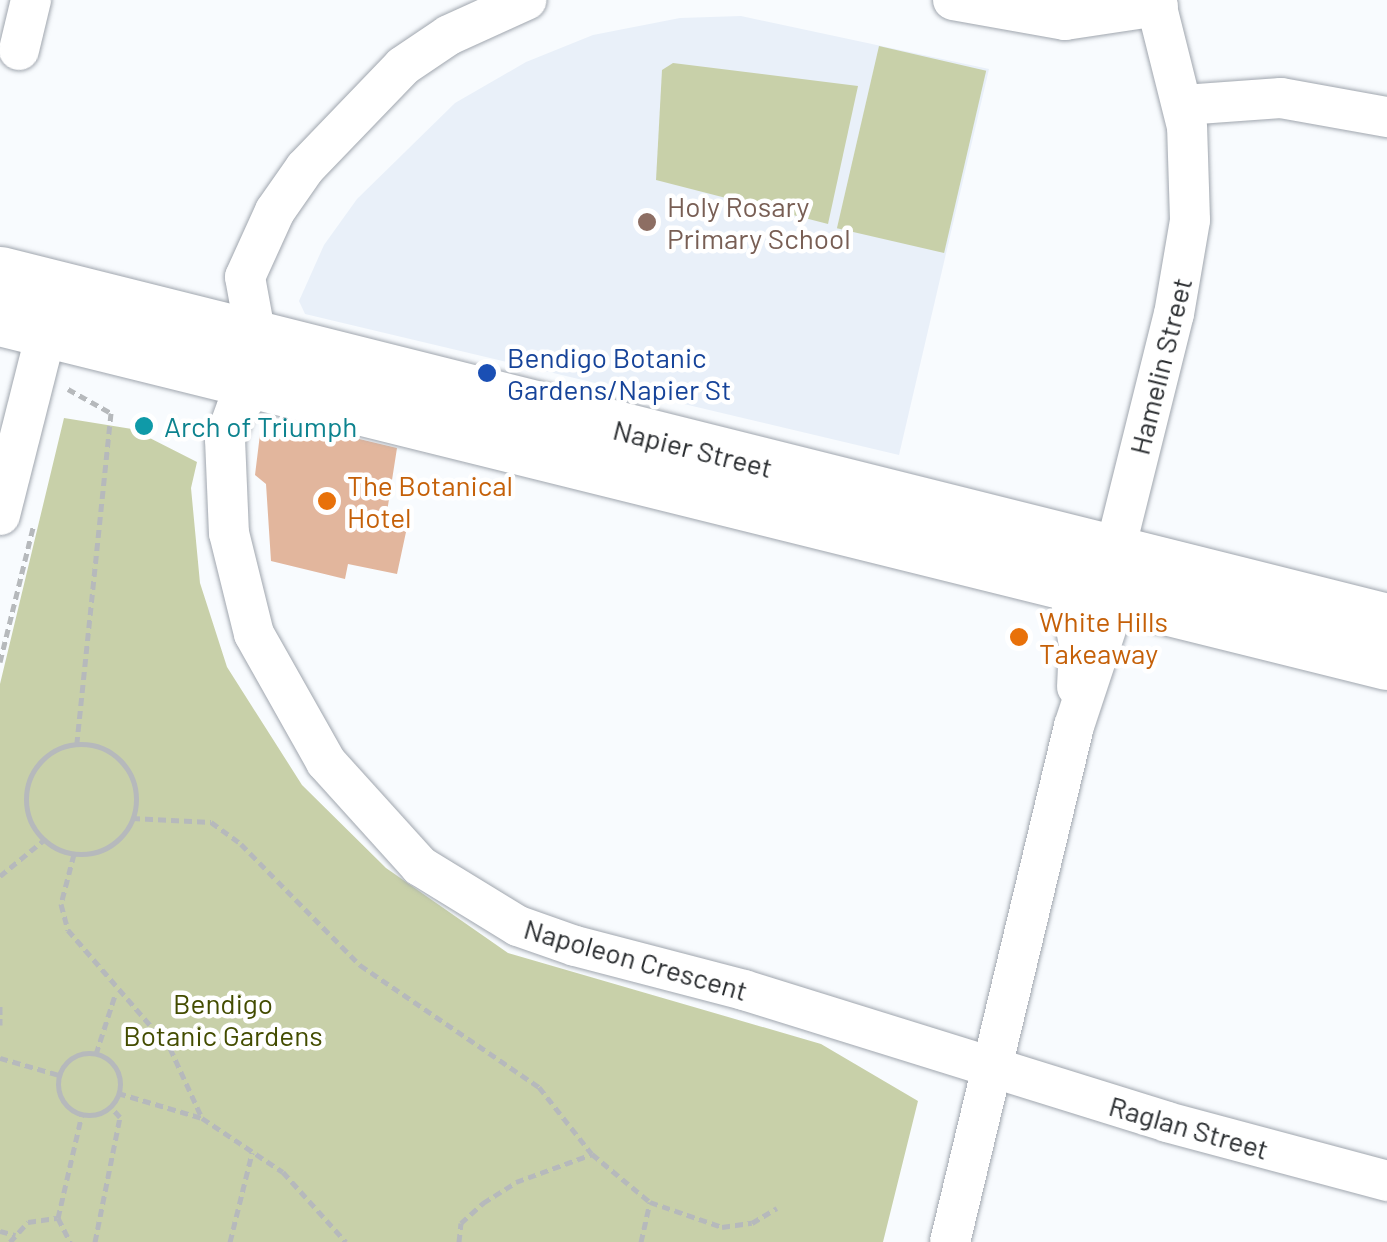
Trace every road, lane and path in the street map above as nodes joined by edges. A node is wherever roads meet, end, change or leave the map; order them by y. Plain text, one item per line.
1 (31, 0) edge
2 (526, 0) edge
3 (953, 0) edge
4 (1156, 3) edge
5 (19, 50) dead end
6 (1184, 105) junction
7 (1387, 118) edge
8 (0, 274) edge
9 (244, 277) junction
10 (35, 312) edge
11 (197, 322) junction
12 (258, 360) junction
13 (68, 389) dead end
14 (0, 514) edge
15 (1100, 578) junction
16 (1387, 621) edge
17 (1387, 662) edge
18 (78, 744) junction
19 (132, 818) junction
20 (44, 840) junction
21 (74, 854) junction
22 (0, 876) edge
23 (116, 992) junction
24 (0, 1006) edge
25 (0, 1025) edge
26 (96, 1054) junction
27 (0, 1058) edge
28 (992, 1066) junction
29 (59, 1075) junction
30 (118, 1093) junction
31 (110, 1106) junction
32 (82, 1114) junction
33 (202, 1118) junction
34 (252, 1152) junction
35 (592, 1154) junction
36 (1387, 1181) edge
37 (650, 1202) junction
38 (777, 1208) dead end
39 (58, 1218) junction
40 (0, 1231) edge
41 (15, 1235) junction
42 (10, 1242) edge
43 (70, 1242) edge
44 (95, 1242) edge
45 (230, 1242) edge
46 (346, 1242) edge
47 (459, 1242) edge
48 (640, 1242) edge
49 (950, 1242) edge

1 - 5 street
2 - 9 street
3 - 4 street
4 - 6 street, Hamelin Street
6 - 7 street
6 - 15 street, Hamelin Street
8 - 10 highway, Napier Street
9 - 11 street
9 - 12 street
10 - 11 highway, Napier Street
10 - 12 highway, Napier Street
10 - 14 street
11 - 12 highway, Napier Street
12 - 15 highway, Napier Street
12 - 28 street, Napoleon Crescent
13 - 18 path
15 - 16 highway, Napier Street
15 - 17 highway, Napier Street
15 - 28 street, Hamelin Street
18 - 19 path
18 - 20 path
19 - 21 path
19 - 35 path
20 - 21 path
20 - 22 path
21 - 23 path
23 - 26 path
23 - 33 path
24 - 25 path
26 - 29 path
26 - 30 path
27 - 29 path
28 - 36 street, Raglan Street
28 - 49 street, Hamelin Street
29 - 32 path
30 - 31 path
30 - 33 path
31 - 32 path
31 - 44 path
32 - 39 path
33 - 34 path
34 - 45 path
34 - 46 path
35 - 37 path
35 - 47 path
37 - 38 path
37 - 48 path
39 - 41 path
39 - 43 path
40 - 41 path
41 - 42 path

